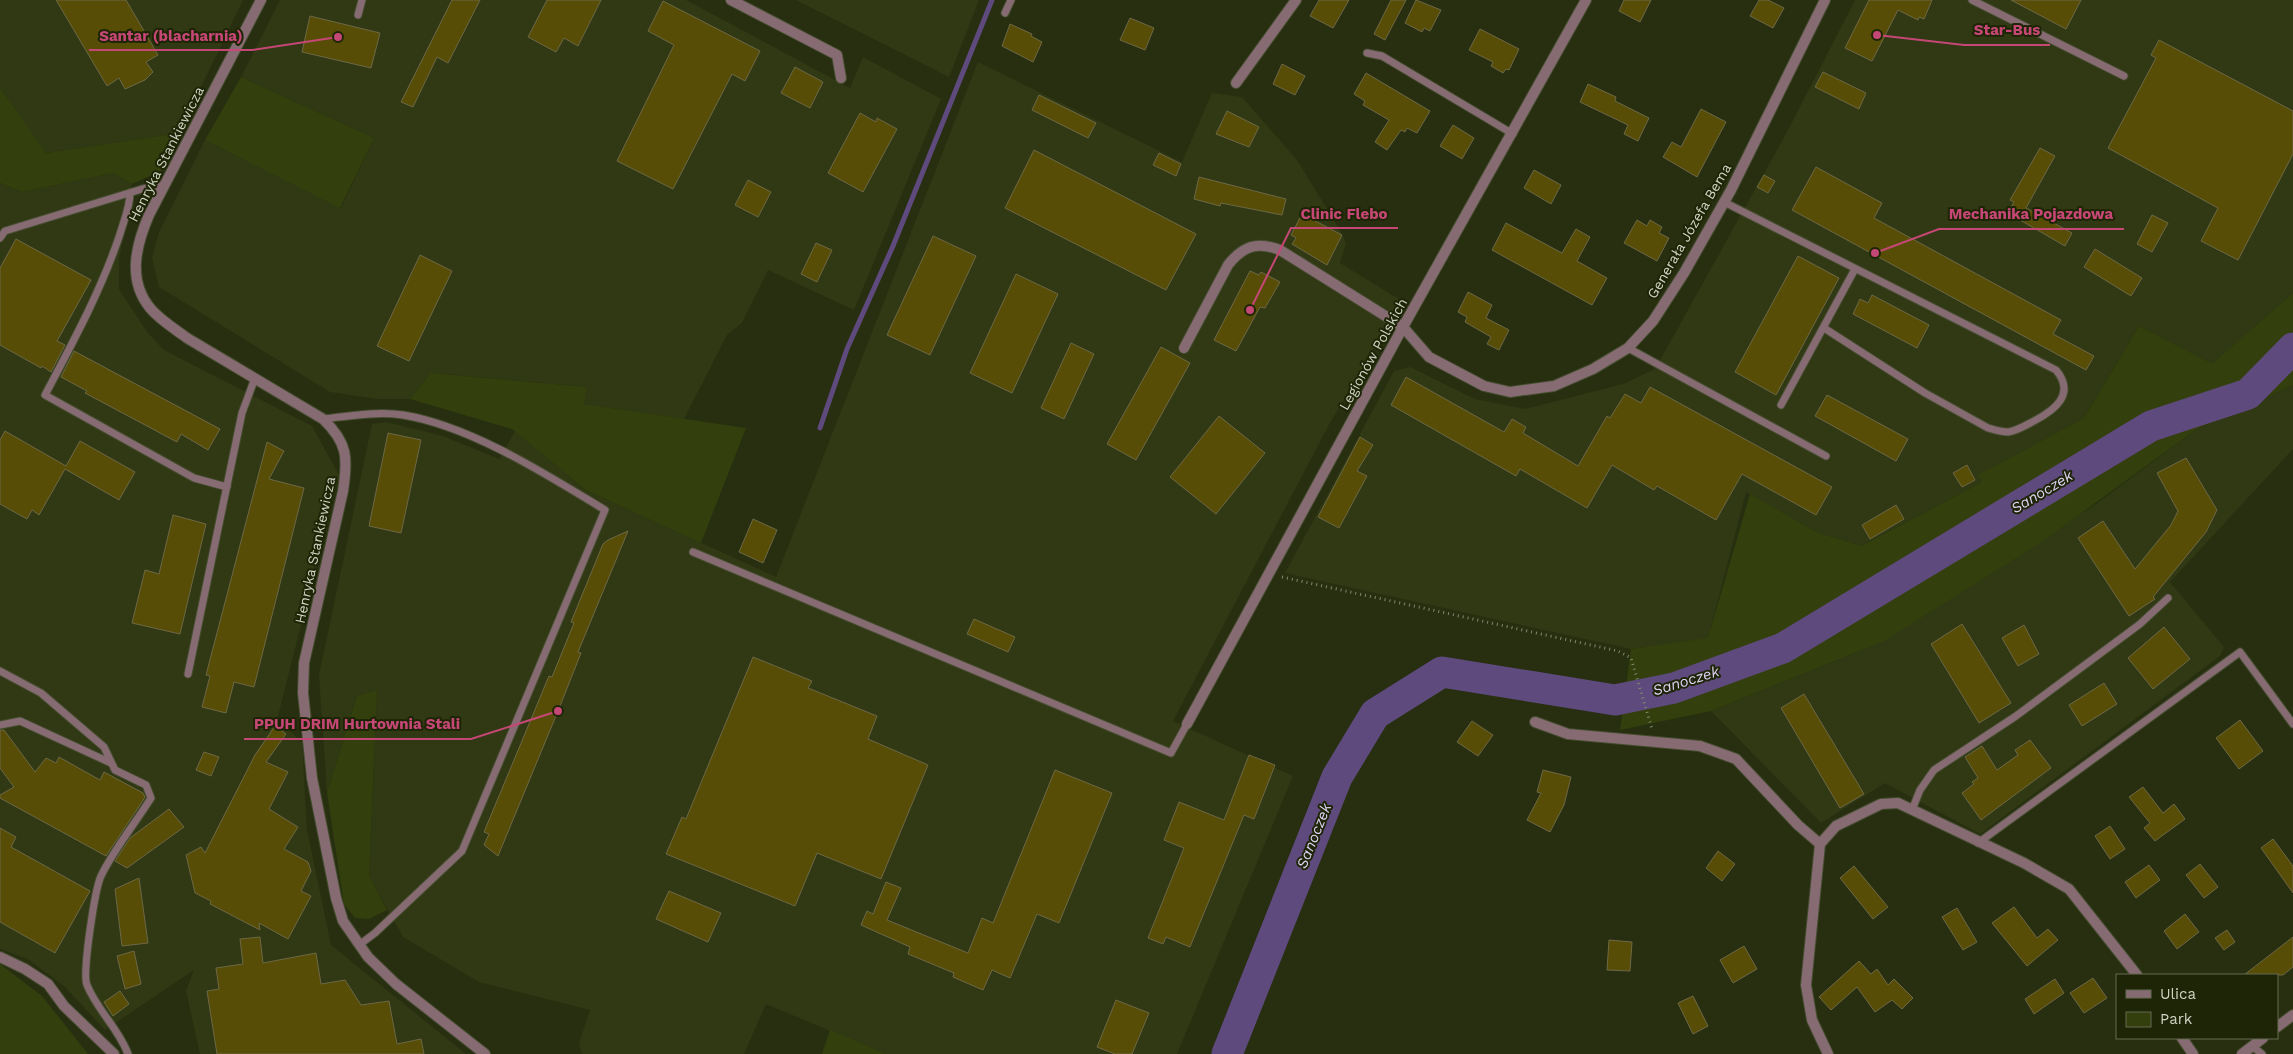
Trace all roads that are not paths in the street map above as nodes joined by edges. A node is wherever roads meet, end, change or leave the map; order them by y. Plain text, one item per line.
1 (261, 0) edge
2 (362, 0) edge
3 (730, 0) edge
4 (1011, 0) edge
5 (1296, 0) edge
6 (1586, 0) edge
7 (1826, 0) edge
8 (1972, 0) edge
9 (1006, 13) dead end
10 (358, 15) dead end
11 (1367, 53) dead end
12 (2124, 76) dead end
13 (842, 78) dead end
14 (1236, 83) dead end
15 (1512, 134) junction
16 (164, 185) junction
17 (130, 193) junction
18 (1724, 202) junction
19 (0, 238) edge
20 (1855, 269) junction
21 (1403, 327) junction
22 (1824, 328) junction
23 (1184, 348) dead end
24 (1628, 348) junction
25 (255, 378) junction
26 (1781, 405) dead end
27 (323, 419) junction
28 (1826, 456) dead end
29 (227, 487) junction
30 (693, 552) dead end
31 (2168, 598) dead end
32 (0, 671) edge
33 (188, 674) dead end
34 (1535, 722) dead end
35 (1187, 724) joint
36 (2293, 724) edge
37 (0, 725) edge
38 (111, 763) junction
39 (1912, 810) junction
40 (1978, 843) junction
41 (1820, 844) junction
42 (359, 945) junction
43 (0, 957) edge
44 (2136, 974) edge
45 (2293, 1015) edge
46 (2278, 1026) edge
47 (2183, 1039) edge
48 (2262, 1039) edge
49 (2252, 1046) junction
50 (114, 1054) edge
51 (128, 1054) edge
52 (484, 1054) edge
53 (1828, 1054) edge
54 (2194, 1054) edge
55 (2242, 1054) edge
56 (2262, 1054) edge

1 - 16 street, Henryka Stankiewicza
2 - 10 lane
3 - 13 street
4 - 9 lane
5 - 14 street
6 - 15 street, Legionów Polskich
7 - 18 street, Generała Józefa Bema
8 - 12 lane
11 - 15 lane
15 - 21 street, Legionów Polskich
16 - 17 lane
16 - 25 street, Henryka Stankiewicza
17 - 19 lane
17 - 29 lane
18 - 20 lane
18 - 24 street, Generała Józefa Bema
20 - 22 lane
20 - 22 lane
21 - 23 street, Generała Józefa Bema
21 - 24 street, Generała Józefa Bema
21 - 35 street, Legionów Polskich
22 - 26 lane
24 - 28 lane
25 - 27 street, Henryka Stankiewicza
25 - 29 lane
27 - 42 street, Henryka Stankiewicza
27 - 42 lane
29 - 33 lane
30 - 35 lane
31 - 39 lane
32 - 38 lane
34 - 41 street
36 - 40 lane
37 - 38 lane
38 - 51 lane
39 - 40 street
39 - 41 street
40 - 44 street
41 - 53 street
42 - 52 street, Henryka Stankiewicza
43 - 50 street
45 - 46 street
47 - 54 street
48 - 49 street
49 - 55 street
49 - 56 lane

